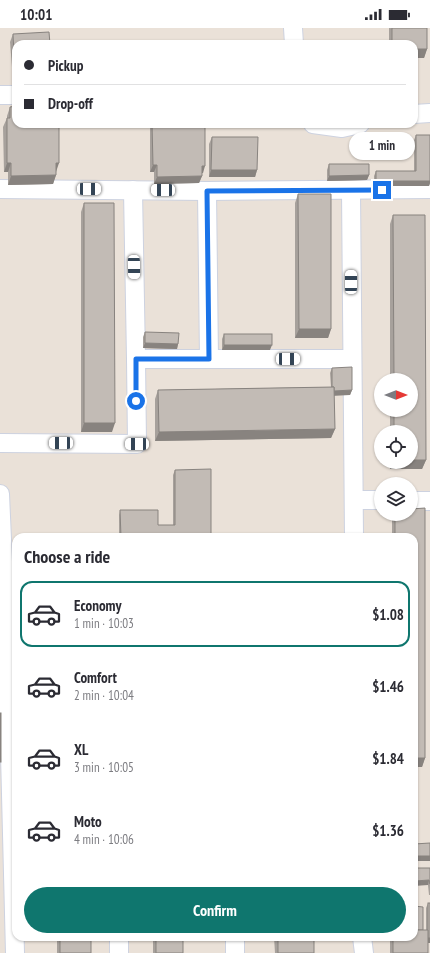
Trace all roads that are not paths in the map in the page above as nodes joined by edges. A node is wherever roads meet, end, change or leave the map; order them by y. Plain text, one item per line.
1 (293, 28) edge
2 (294, 40) edge
3 (12, 95) edge
4 (0, 96) edge
5 (430, 113) edge
6 (418, 114) edge
7 (0, 188) edge
8 (133, 190) junction
9 (351, 190) junction
10 (430, 190) edge
11 (207, 191) junction
12 (136, 359) junction
13 (209, 359) junction
14 (351, 359) junction
15 (0, 443) edge
16 (0, 494) edge
17 (354, 500) junction
18 (374, 500) edge
19 (418, 501) edge
20 (430, 501) edge
21 (354, 533) edge
22 (8, 675) edge
23 (12, 749) edge
24 (15, 941) edge
25 (119, 941) edge
26 (236, 941) edge
27 (15, 953) edge
28 (119, 953) edge
29 (235, 953) edge

1 - 2 street
3 - 4 street
5 - 6 street
7 - 8 street
8 - 11 street
8 - 12 street
9 - 10 street
9 - 11 street
9 - 14 street
11 - 13 street
12 - 13 street
12 - 15 street
13 - 14 street
14 - 17 street
16 - 22 street
17 - 18 street
17 - 21 street
19 - 20 street
22 - 23 street
24 - 27 street
25 - 28 street
26 - 29 street

